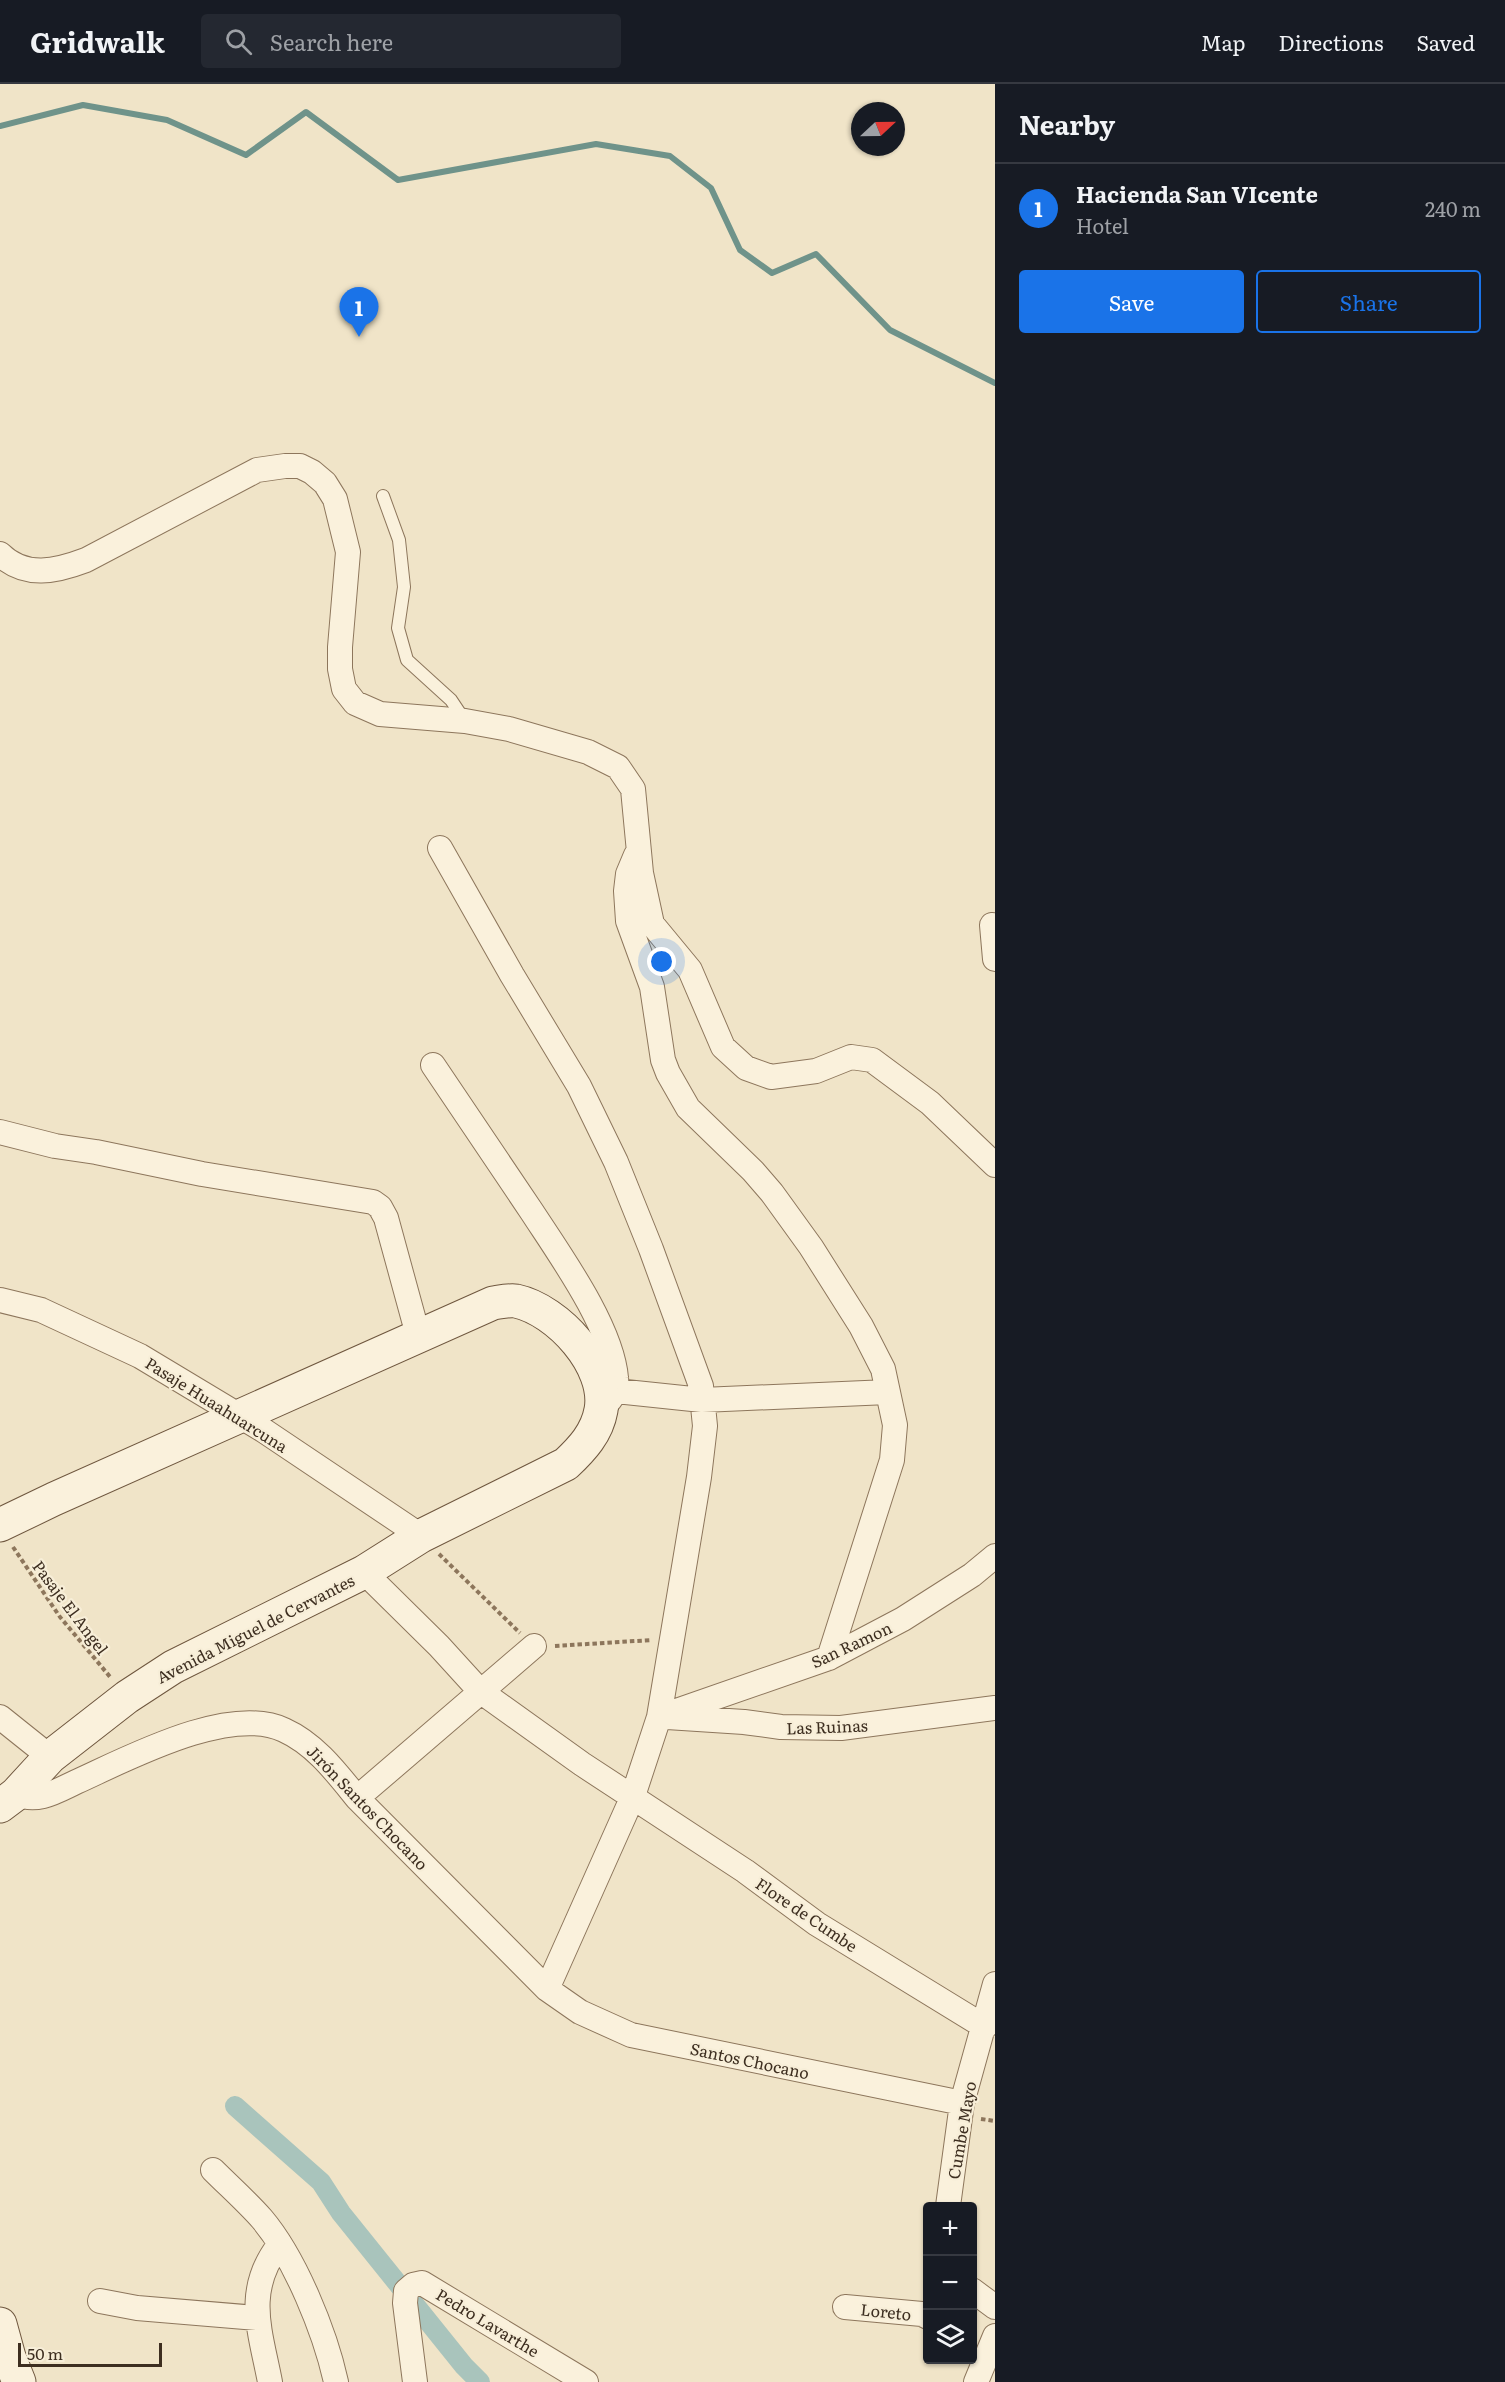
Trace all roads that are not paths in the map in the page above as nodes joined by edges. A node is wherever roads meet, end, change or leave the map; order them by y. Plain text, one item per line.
1 (383, 496) dead end
2 (0, 554) edge
3 (465, 721) junction
4 (440, 848) dead end
5 (640, 848) junction
6 (992, 925) dead end
7 (995, 959) edge
8 (433, 1065) dead end
9 (0, 1132) edge
10 (995, 1166) edge
11 (0, 1300) edge
12 (418, 1335) junction
13 (888, 1392) junction
14 (609, 1400) junction
15 (702, 1400) junction
16 (239, 1417) junction
17 (3, 1531) edge
18 (421, 1536) junction
19 (995, 1556) edge
20 (364, 1572) junction
21 (534, 1646) road end
22 (829, 1658) junction
23 (480, 1691) junction
24 (995, 1708) edge
25 (0, 1717) edge
26 (659, 1717) junction
27 (50, 1757) junction
28 (633, 1796) junction
29 (357, 1798) junction
30 (8, 1800) edge
31 (995, 1984) edge
32 (547, 1989) junction
33 (985, 2027) junction
34 (962, 2103) junction
35 (213, 2170) dead end
36 (949, 2202) edge
37 (279, 2245) junction
38 (977, 2294) edge
39 (100, 2301) dead end
40 (845, 2307) dead end
41 (995, 2307) edge
42 (923, 2315) edge
43 (257, 2318) junction
44 (0, 2324) edge
45 (988, 2345) edge
46 (19, 2382) edge
47 (270, 2382) edge
48 (336, 2382) edge
49 (415, 2382) edge
50 (586, 2382) edge
51 (976, 2382) edge

1 - 3 lane
2 - 3 street
3 - 5 street
4 - 15 street
5 - 10 street
5 - 13 street
6 - 7 street
8 - 14 street
9 - 12 street
11 - 16 street, Pasaje Huaahuarcuna
12 - 14 street
12 - 16 street
13 - 15 street
13 - 22 street
14 - 15 street
14 - 18 street, Avenida Miguel de Cervantes
15 - 26 street
16 - 17 street
16 - 18 street, Pasaje Huaahuarcuna
18 - 20 street, Avenida Miguel de Cervantes
19 - 22 street, San Ramon
20 - 23 street, Flore de Cumbe
20 - 27 street, Avenida Miguel de Cervantes
21 - 23 street
22 - 26 street, San Ramon
23 - 28 street, Flore de Cumbe
23 - 29 street
24 - 26 street, Las Ruinas
25 - 27 street
26 - 28 street
27 - 30 street, Avenida Miguel de Cervantes
28 - 32 street
28 - 33 street, Flore de Cumbe
29 - 30 street, Jirón Santos Chocano
29 - 32 street, Jirón Santos Chocano
31 - 33 street, Cumbe Mayo
32 - 34 street, Santos Chocano
33 - 34 street, Cumbe Mayo
34 - 36 street, Cumbe Mayo
35 - 37 street
37 - 43 street
37 - 48 street
38 - 41 street
39 - 43 street
40 - 42 street, Loreto
43 - 47 street
44 - 46 street
45 - 51 street
49 - 50 street, Pedro Lavarthe

